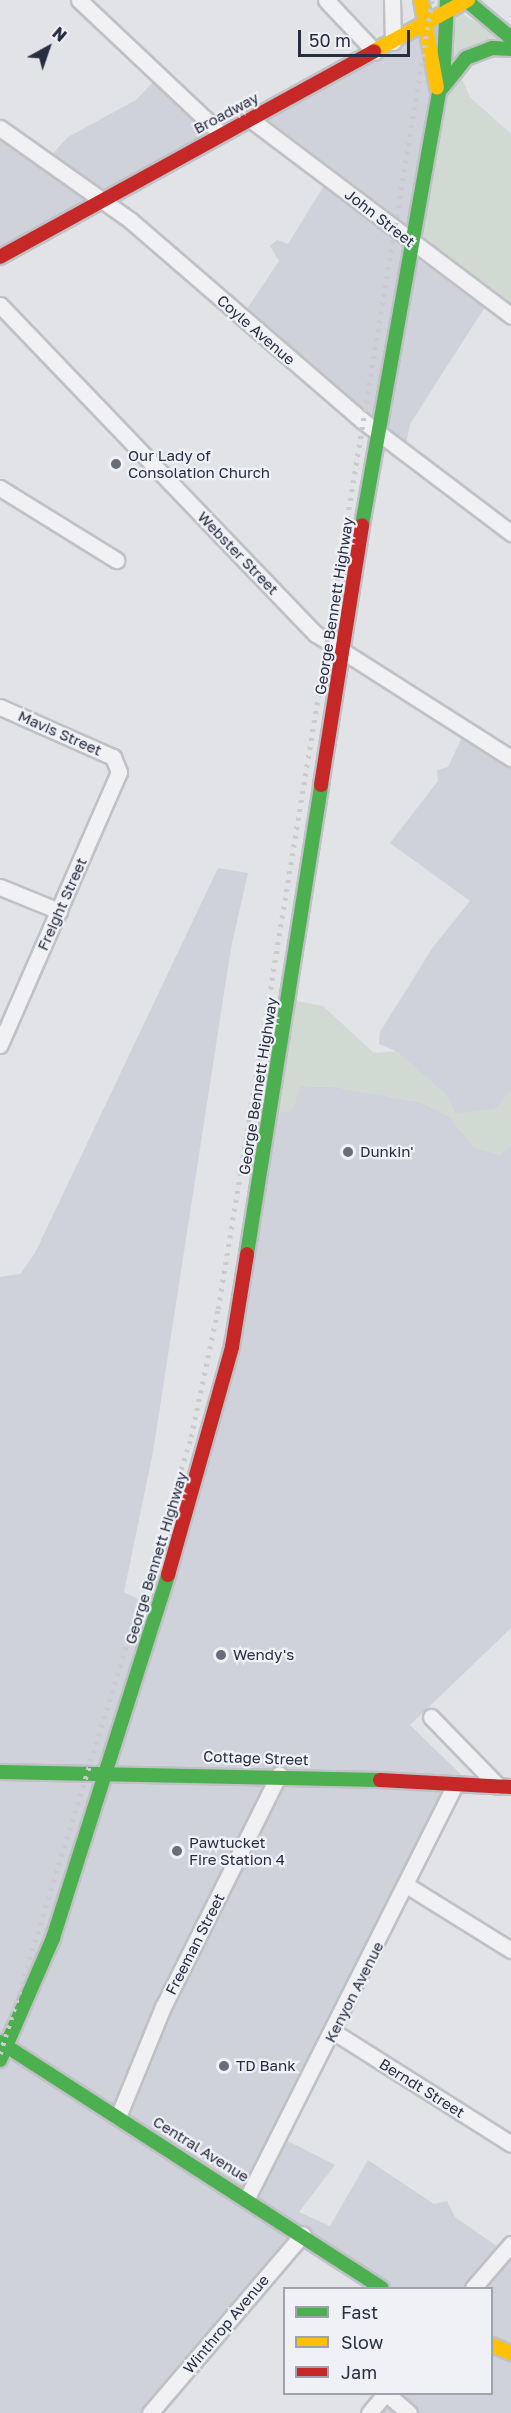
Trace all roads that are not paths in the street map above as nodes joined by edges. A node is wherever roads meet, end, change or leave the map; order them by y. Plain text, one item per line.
1 (79, 0) edge
2 (326, 0) edge
3 (393, 0) edge
4 (422, 0) edge
5 (467, 1) edge
6 (446, 7) edge
7 (428, 24) junction
8 (511, 38) edge
9 (393, 42) junction
10 (511, 49) edge
11 (375, 52) junction
12 (436, 93) junction
13 (250, 118) junction
14 (0, 128) edge
15 (221, 134) junction
16 (100, 202) junction
17 (409, 241) junction
18 (0, 257) edge
19 (0, 305) edge
20 (511, 316) edge
21 (377, 432) junction
22 (0, 488) edge
23 (511, 533) edge
24 (116, 561) dead end
25 (344, 652) junction
26 (0, 706) edge
27 (508, 751) edge
28 (119, 763) joint
29 (0, 887) edge
30 (59, 911) junction
31 (0, 1045) edge
32 (431, 1717) dead end
33 (0, 1772) edge
34 (106, 1774) junction
35 (279, 1774) junction
36 (455, 1785) junction
37 (505, 1786) edge
38 (408, 1886) junction
39 (511, 1950) edge
40 (334, 2032) junction
41 (3, 2044) edge
42 (0, 2060) edge
43 (118, 2116) junction
44 (511, 2144) edge
45 (247, 2198) junction
46 (303, 2234) junction
47 (511, 2244) edge
48 (379, 2287) edge
49 (476, 2287) edge
50 (493, 2345) edge
51 (511, 2353) edge
52 (385, 2395) edge
53 (387, 2395) edge
54 (150, 2413) edge
55 (369, 2413) edge
56 (409, 2413) edge

1 - 15 street
2 - 11 street
3 - 9 street
4 - 7 main road, George Bennett Highway
5 - 6 main road, Broadway
5 - 8 main road
6 - 7 main road, Broadway
6 - 12 main road, George Bennett Highway
7 - 9 main road, Broadway
7 - 12 main road, George Bennett Highway
9 - 11 main road, Broadway
10 - 12 main road
11 - 13 main road, Broadway
12 - 17 main road, George Bennett Highway
13 - 15 main road, Broadway
13 - 17 street, John Street
14 - 16 street, Coyle Avenue
15 - 16 main road, Broadway
16 - 18 main road, Broadway
16 - 21 street, Coyle Avenue
17 - 20 street, John Street
17 - 21 main road, George Bennett Highway
19 - 25 street, Webster Street
21 - 23 street, Coyle Avenue
21 - 25 main road, George Bennett Highway
22 - 24 street
25 - 27 street, Webster Street
25 - 34 main road, George Bennett Highway
26 - 28 street, Mavis Street
28 - 30 street, Freight Street
29 - 30 street
30 - 31 street, Freight Street
32 - 37 street
33 - 34 main road, Cottage Street
34 - 35 main road, Cottage Street
34 - 41 main road, George Bennett Highway
35 - 36 main road, Cottage Street
35 - 43 street, Freeman Street
36 - 37 main road, Cottage Street
36 - 38 street, Kenyon Avenue
38 - 39 street
38 - 40 street, Kenyon Avenue
40 - 44 street, Berndt Street
40 - 45 street, Kenyon Avenue
41 - 42 main road, George Bennett Highway
41 - 43 main road, Central Avenue
43 - 45 main road, Central Avenue
45 - 46 main road, Central Avenue
46 - 48 main road, Central Avenue
46 - 54 street, Winthrop Avenue
47 - 49 street
50 - 51 main road
52 - 55 street
53 - 56 street

